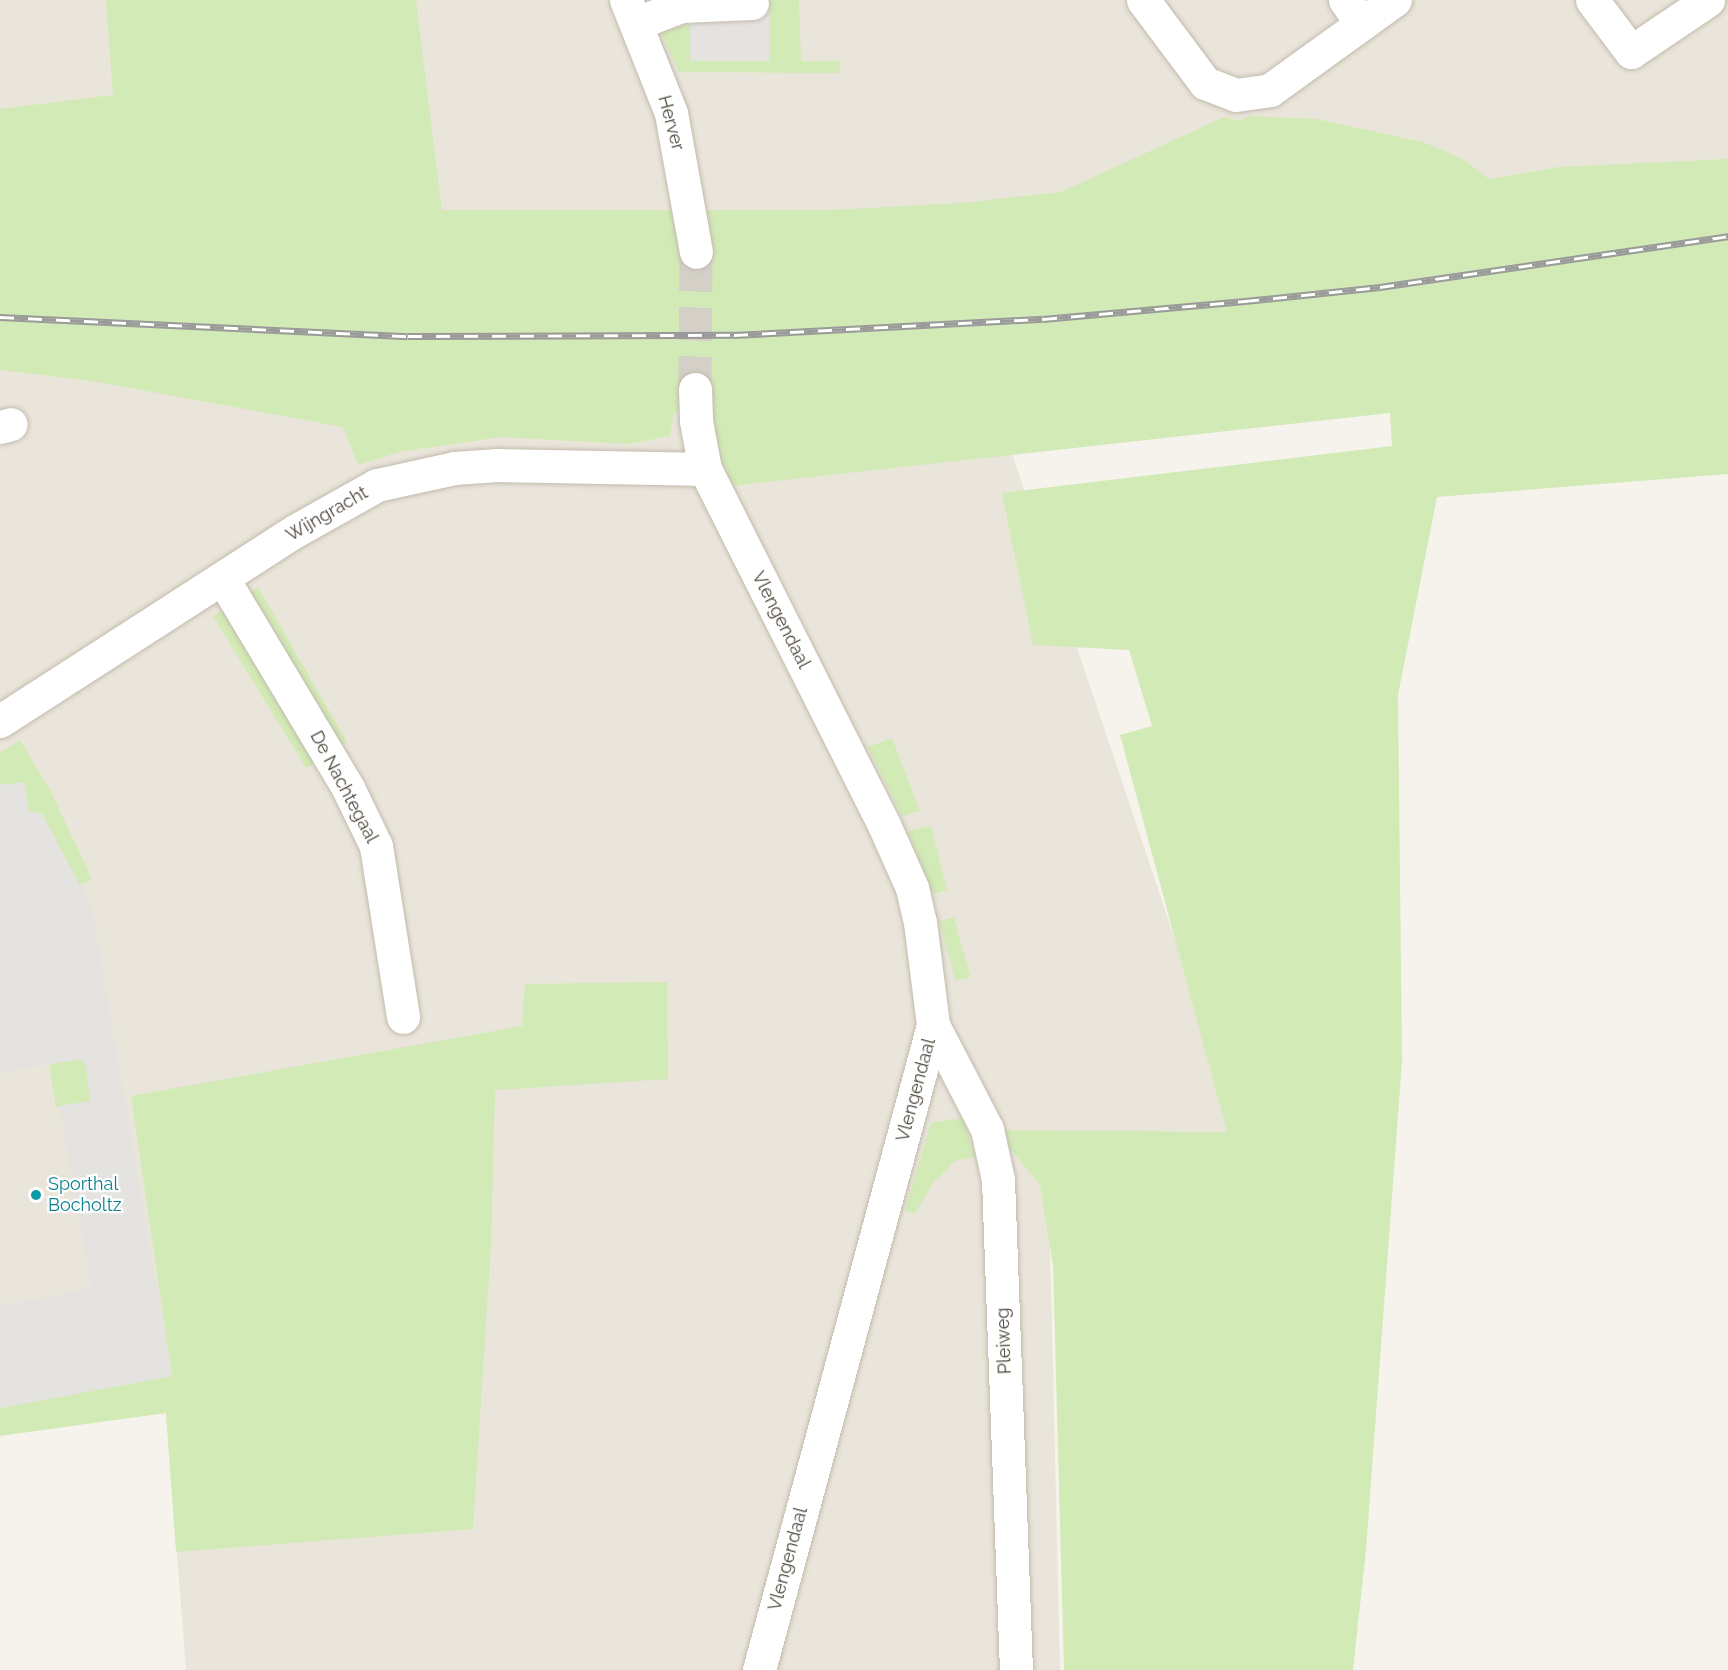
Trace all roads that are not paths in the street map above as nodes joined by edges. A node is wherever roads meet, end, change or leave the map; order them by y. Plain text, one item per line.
1 (1143, 0) edge
2 (1395, 0) edge
3 (1592, 0) edge
4 (1708, 0) edge
5 (752, 3) dead end
6 (632, 12) edge
7 (1353, 12) edge
8 (696, 252) tunnel mouth
9 (695, 389) tunnel mouth
10 (705, 469) junction
11 (223, 579) junction
12 (0, 721) edge
13 (403, 1017) dead end
14 (933, 1025) junction
15 (759, 1670) edge
16 (1016, 1670) edge

1 - 7 street
2 - 7 street
3 - 4 street
5 - 6 street
6 - 8 street, Herver
9 - 10 street
10 - 11 street, Wijngracht
10 - 14 street, Vlengendaal
11 - 12 street, Wijngracht
11 - 13 street, De Nachtegaal
14 - 15 street, Vlengendaal
14 - 16 street, Pleiweg

